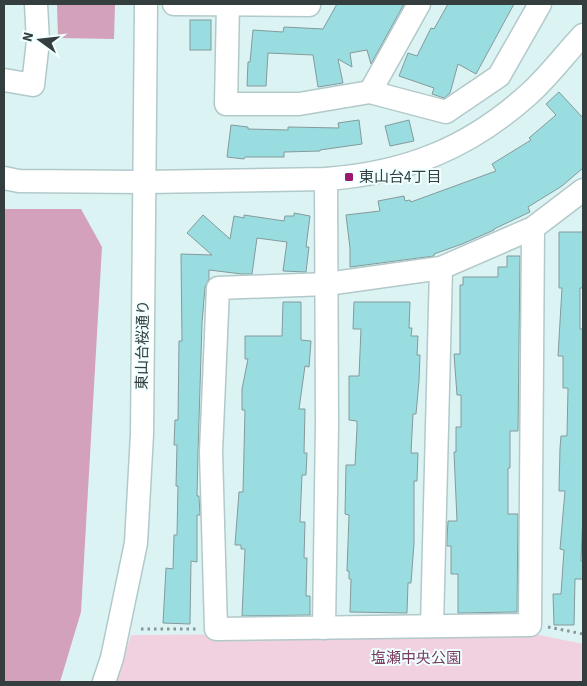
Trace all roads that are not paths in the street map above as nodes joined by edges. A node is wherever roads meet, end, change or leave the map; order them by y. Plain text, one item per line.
1 (36, 4) edge
2 (146, 4) edge
3 (174, 4) edge
4 (228, 4) edge
5 (309, 4) edge
6 (420, 4) edge
7 (540, 4) edge
8 (583, 35) edge
9 (4, 80) edge
10 (370, 92) junction
11 (4, 178) edge
12 (326, 179) junction
13 (145, 182) junction
14 (583, 190) edge
15 (533, 228) junction
16 (441, 268) junction
17 (327, 284) junction
18 (432, 626) junction
19 (324, 628) junction
20 (104, 682) edge

1 - 9 street
2 - 13 street, 東山台桜通り
3 - 4 street
4 - 5 street
4 - 10 street
6 - 10 street
7 - 10 street
8 - 12 street
11 - 13 street
12 - 13 street
12 - 17 street
13 - 20 street, 東山台桜通り
14 - 15 street
15 - 16 street
15 - 18 street
16 - 17 street
16 - 18 street
17 - 19 street
17 - 19 street
18 - 19 street

